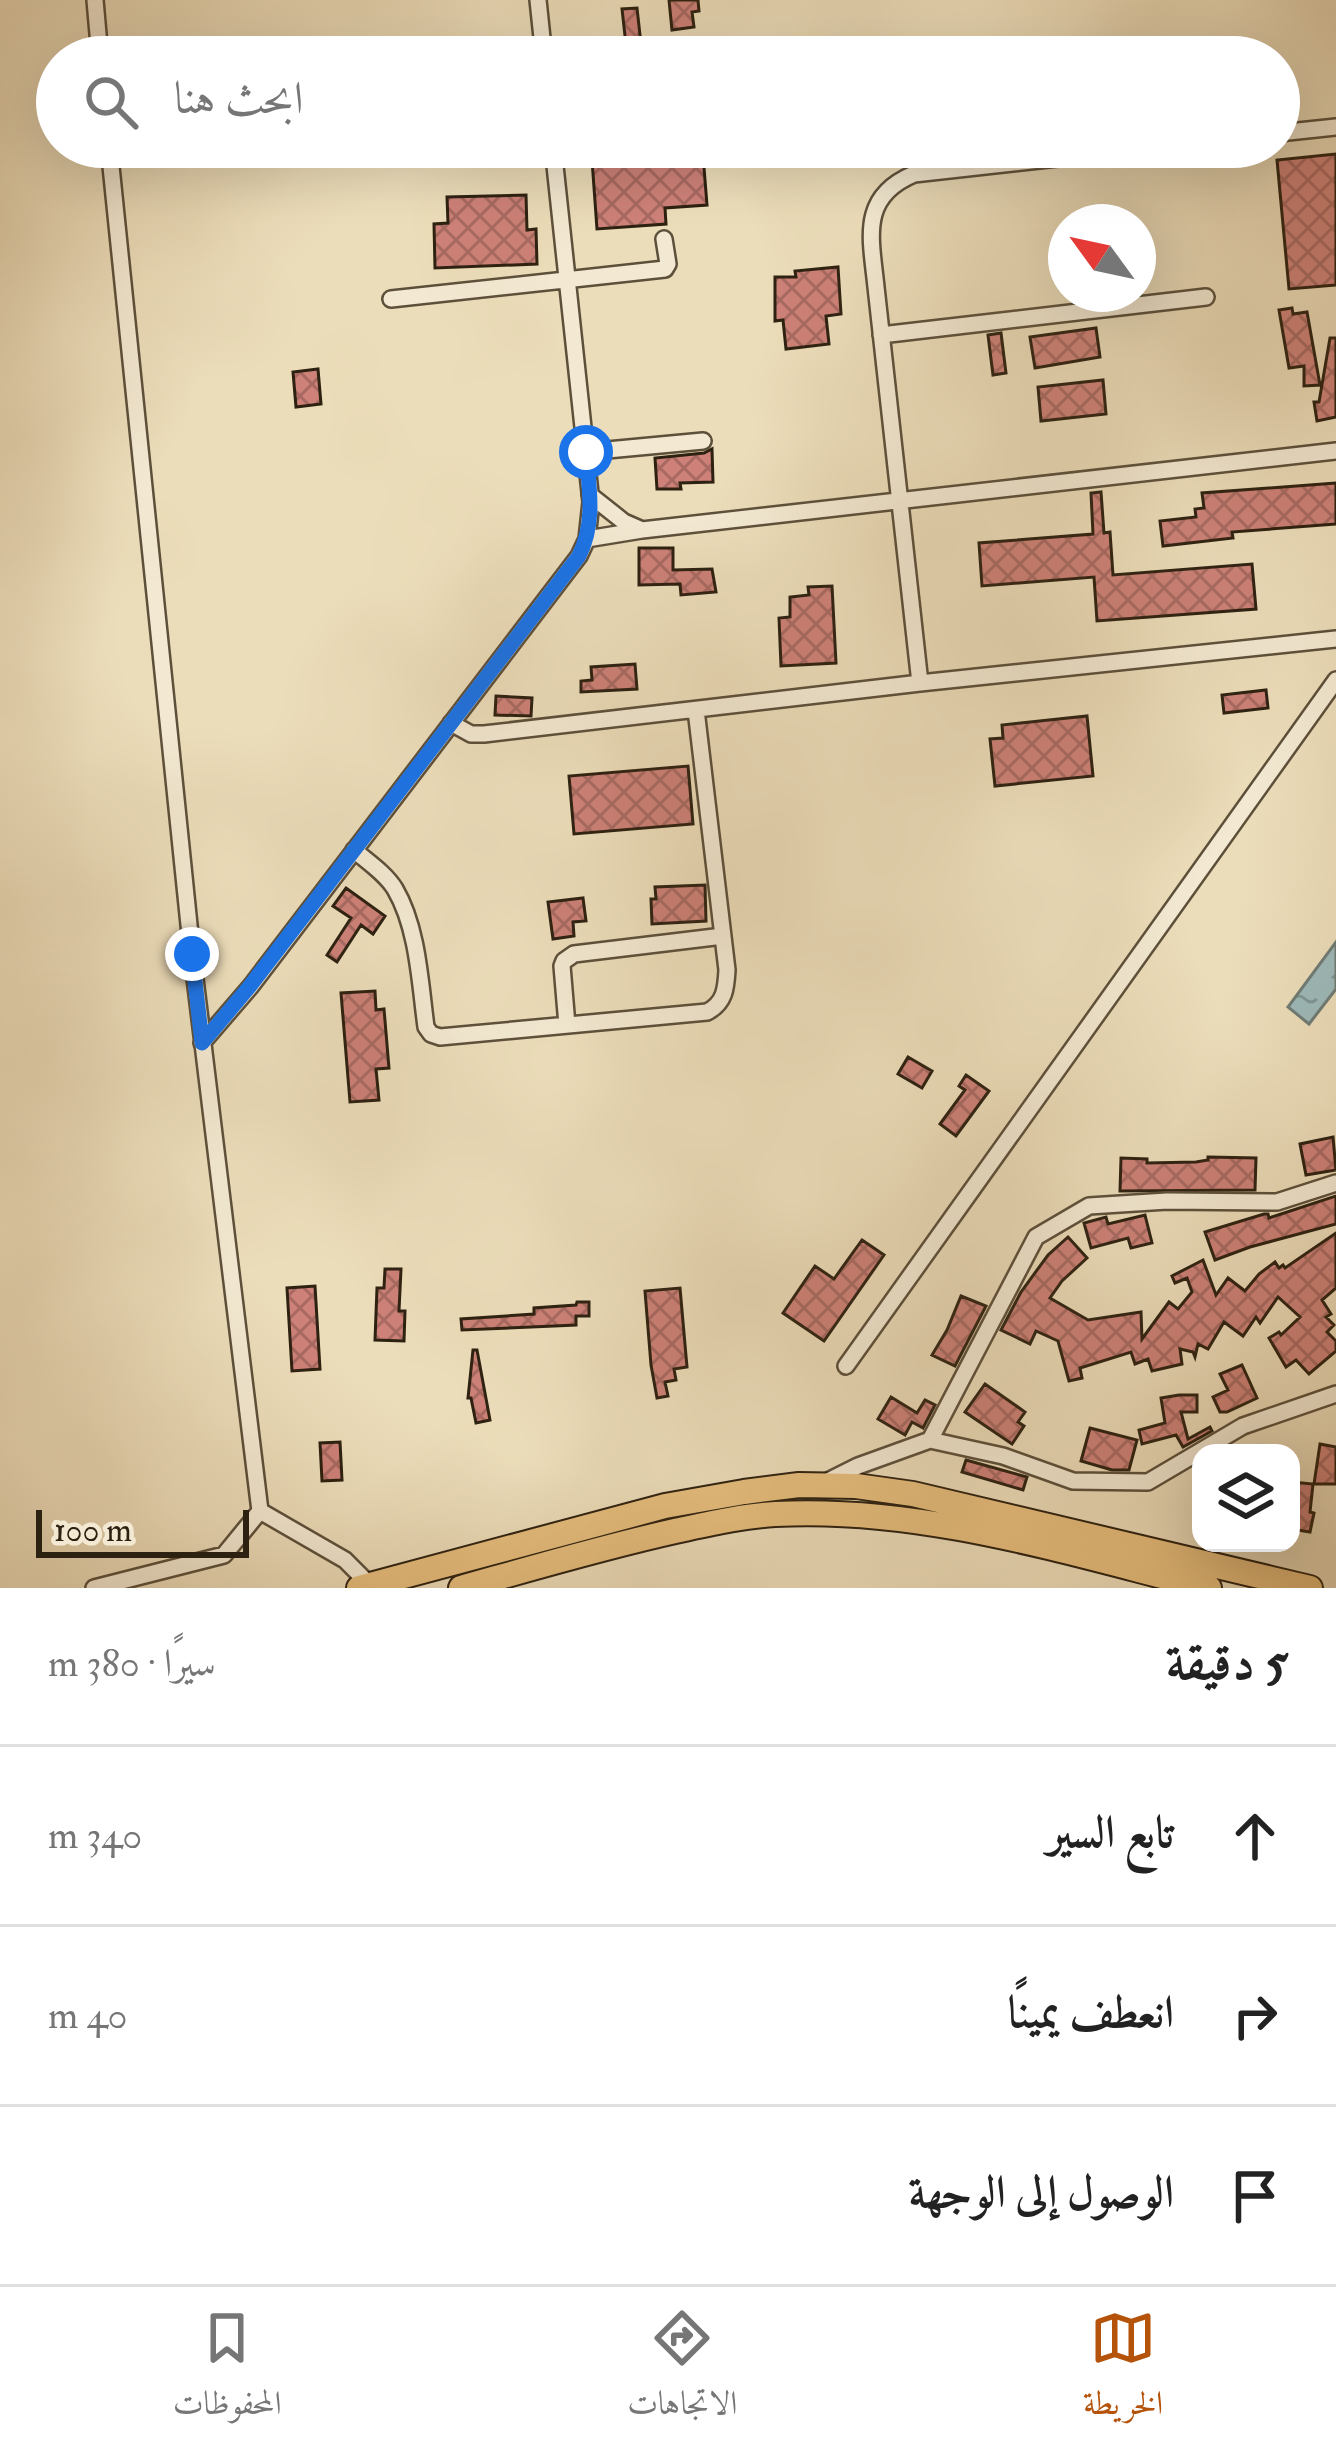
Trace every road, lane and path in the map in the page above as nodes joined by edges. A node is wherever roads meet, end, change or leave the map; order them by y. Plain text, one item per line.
1 (94, 0) edge
2 (538, 0) edge
3 (98, 36) edge
4 (542, 36) edge
5 (1336, 127) edge
6 (1300, 131) edge
7 (112, 168) edge
8 (556, 168) edge
9 (961, 168) edge
10 (664, 239) dead end
11 (567, 279) junction
12 (1206, 297) dead end
13 (391, 299) dead end
14 (881, 335) junction
15 (703, 441) dead end
16 (1336, 451) edge
17 (586, 452) junction
18 (590, 495) junction
19 (901, 500) junction
20 (642, 530) junction
21 (587, 539) junction
22 (1332, 643) edge
23 (1336, 680) edge
24 (920, 683) junction
25 (696, 710) junction
26 (451, 723) junction
27 (354, 850) junction
28 (723, 936) junction
29 (567, 1025) junction
30 (202, 1043) junction
31 (1336, 1183) edge
32 (846, 1366) dead end
33 (1336, 1394) edge
34 (930, 1440) junction
35 (820, 1485) junction
36 (260, 1511) junction
37 (364, 1586) edge
38 (94, 1588) edge
39 (461, 1588) edge
40 (1209, 1588) edge
41 (1310, 1588) edge

1 - 3 street
2 - 4 street
5 - 6 street
7 - 30 street
8 - 11 street
9 - 14 street
10 - 11 street
11 - 13 street
11 - 17 street
12 - 14 street
14 - 19 street
15 - 17 street
16 - 19 street
17 - 18 street
18 - 20 street
18 - 21 street
19 - 20 street
19 - 24 street
20 - 21 street
21 - 26 street
22 - 24 street
23 - 32 street
24 - 25 street
25 - 26 street
25 - 28 street
26 - 27 street
27 - 29 street
27 - 30 street
28 - 29 street
28 - 29 street
30 - 36 street
31 - 34 street
33 - 34 street
34 - 35 street
35 - 37 highway
35 - 41 highway
36 - 37 street
36 - 38 street
39 - 40 highway

